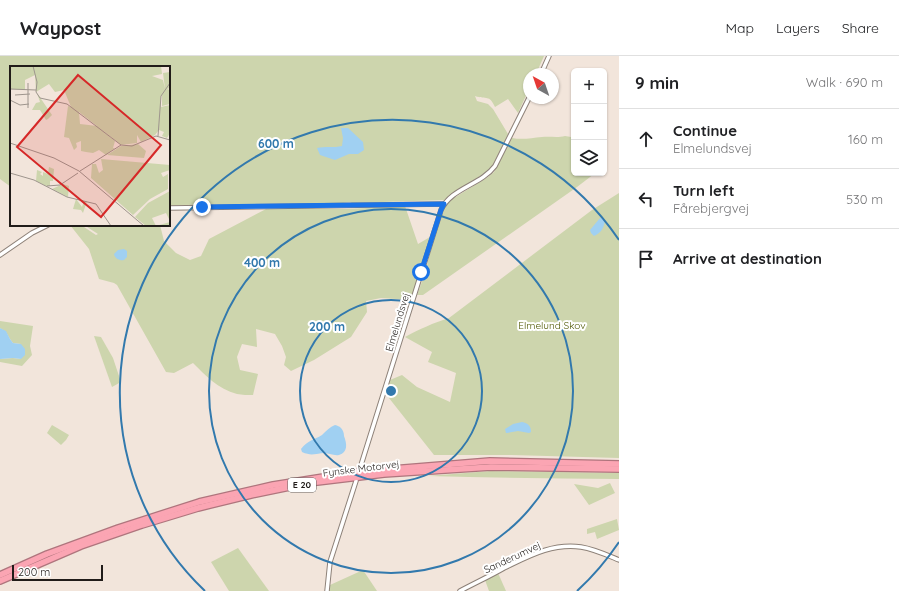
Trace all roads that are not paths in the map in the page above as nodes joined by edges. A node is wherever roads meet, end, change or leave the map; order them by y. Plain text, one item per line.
1 (549, 56) edge
2 (544, 68) edge
3 (526, 104) edge
4 (444, 204) junction
5 (170, 208) edge
6 (46, 226) edge
7 (0, 255) edge
8 (619, 464) edge
9 (360, 465) dead end
10 (619, 469) edge
11 (356, 481) dead end
12 (619, 560) edge
13 (0, 575) edge
14 (0, 581) edge
15 (327, 591) edge
16 (460, 591) edge

1 - 2 street
3 - 4 street
4 - 5 street
4 - 9 street, Elmelundsvej
6 - 7 street
8 - 13 highway, Fynske Motorvej / E 20
10 - 14 highway, Fynske Motorvej / E 20
11 - 15 street
12 - 16 street, Sanderumvej

